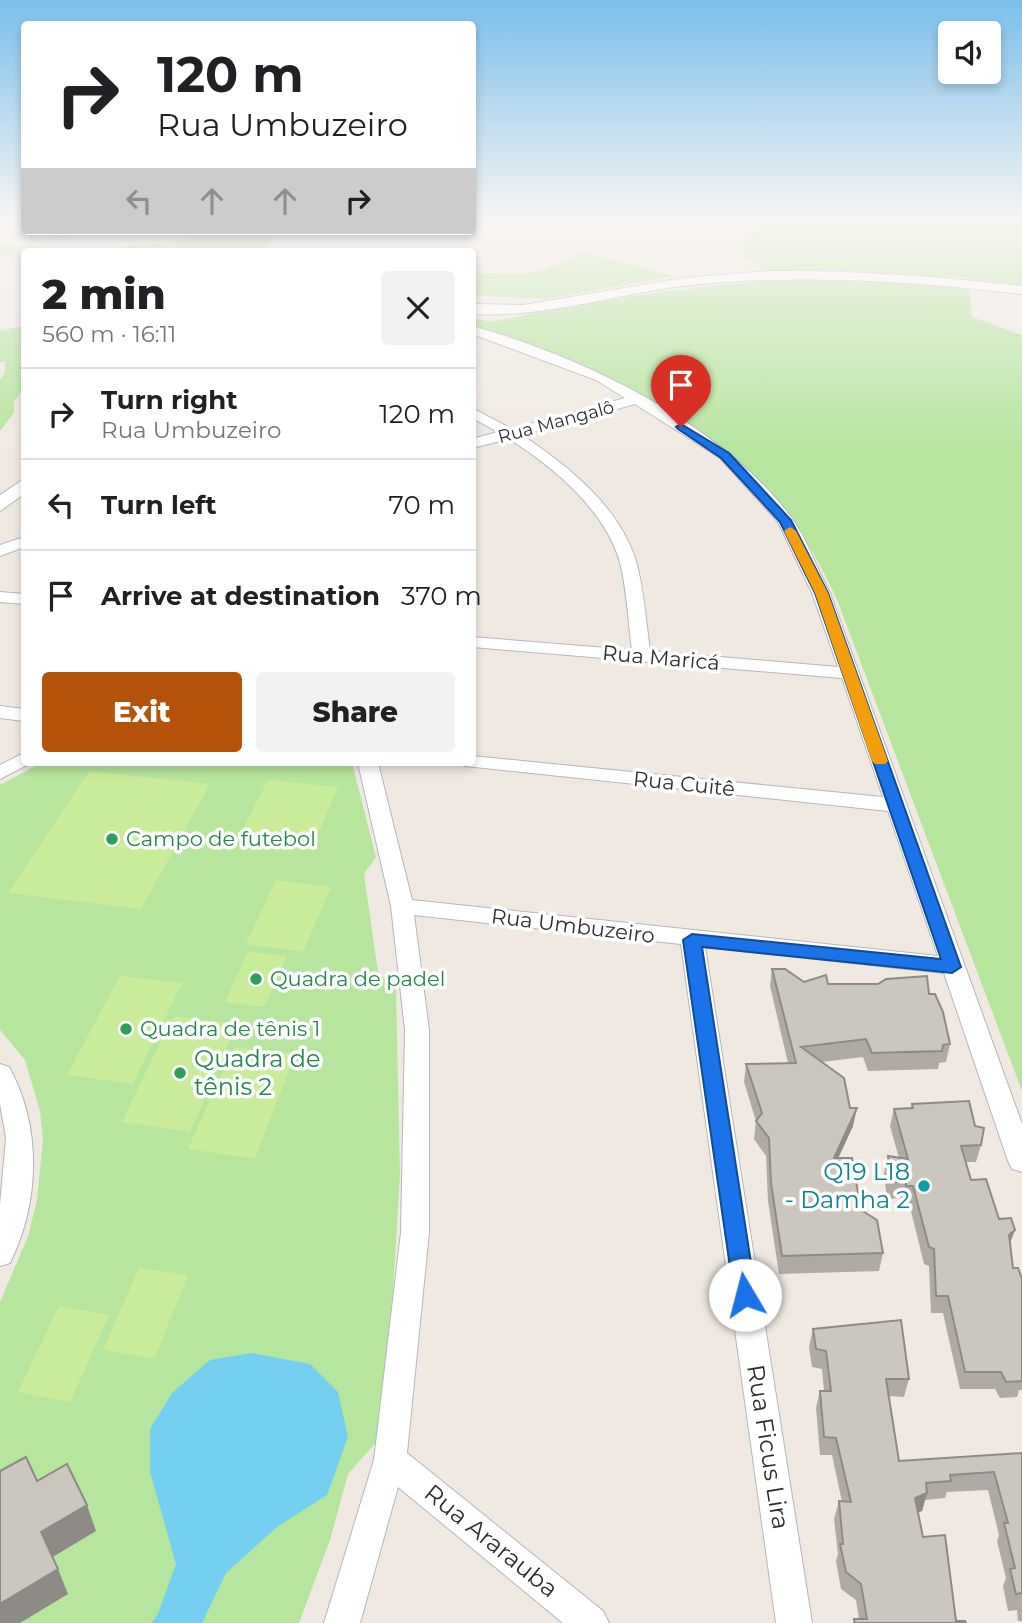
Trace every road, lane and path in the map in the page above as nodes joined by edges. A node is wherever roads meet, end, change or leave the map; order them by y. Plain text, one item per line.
1 (579, 298) edge
2 (476, 309) edge
3 (476, 331) edge
4 (638, 399) junction
5 (476, 414) edge
6 (513, 434) junction
7 (476, 443) edge
8 (21, 488) edge
9 (0, 505) edge
10 (21, 543) edge
11 (0, 551) edge
12 (0, 597) edge
13 (21, 599) edge
14 (476, 642) edge
15 (642, 657) junction
16 (849, 673) junction
17 (0, 712) edge
18 (21, 715) edge
19 (21, 761) edge
20 (476, 762) edge
21 (369, 766) edge
22 (0, 773) edge
23 (895, 805) junction
24 (402, 906) junction
25 (692, 940) junction
26 (952, 967) junction
27 (0, 1074) edge
28 (1022, 1161) edge
29 (0, 1254) edge
30 (390, 1460) junction
31 (342, 1623) edge
32 (591, 1623) edge
33 (794, 1623) edge

1 - 2 street
3 - 4 street
4 - 6 street, Rua Mangalô
4 - 16 street
5 - 6 street
6 - 7 street, Rua Mangalô
6 - 15 street
8 - 9 street
10 - 11 street
12 - 13 street
14 - 15 street, Rua Maricá
15 - 16 street, Rua Maricá
16 - 23 street
17 - 18 street
19 - 22 street
20 - 23 street, Rua Cuitê
21 - 24 street
23 - 26 street
24 - 25 street, Rua Umbuzeiro
24 - 30 street
25 - 26 street, Rua Umbuzeiro
25 - 33 street, Rua Ficus Lira
26 - 28 street
27 - 29 street
30 - 31 street
30 - 32 street, Rua Ararauba

